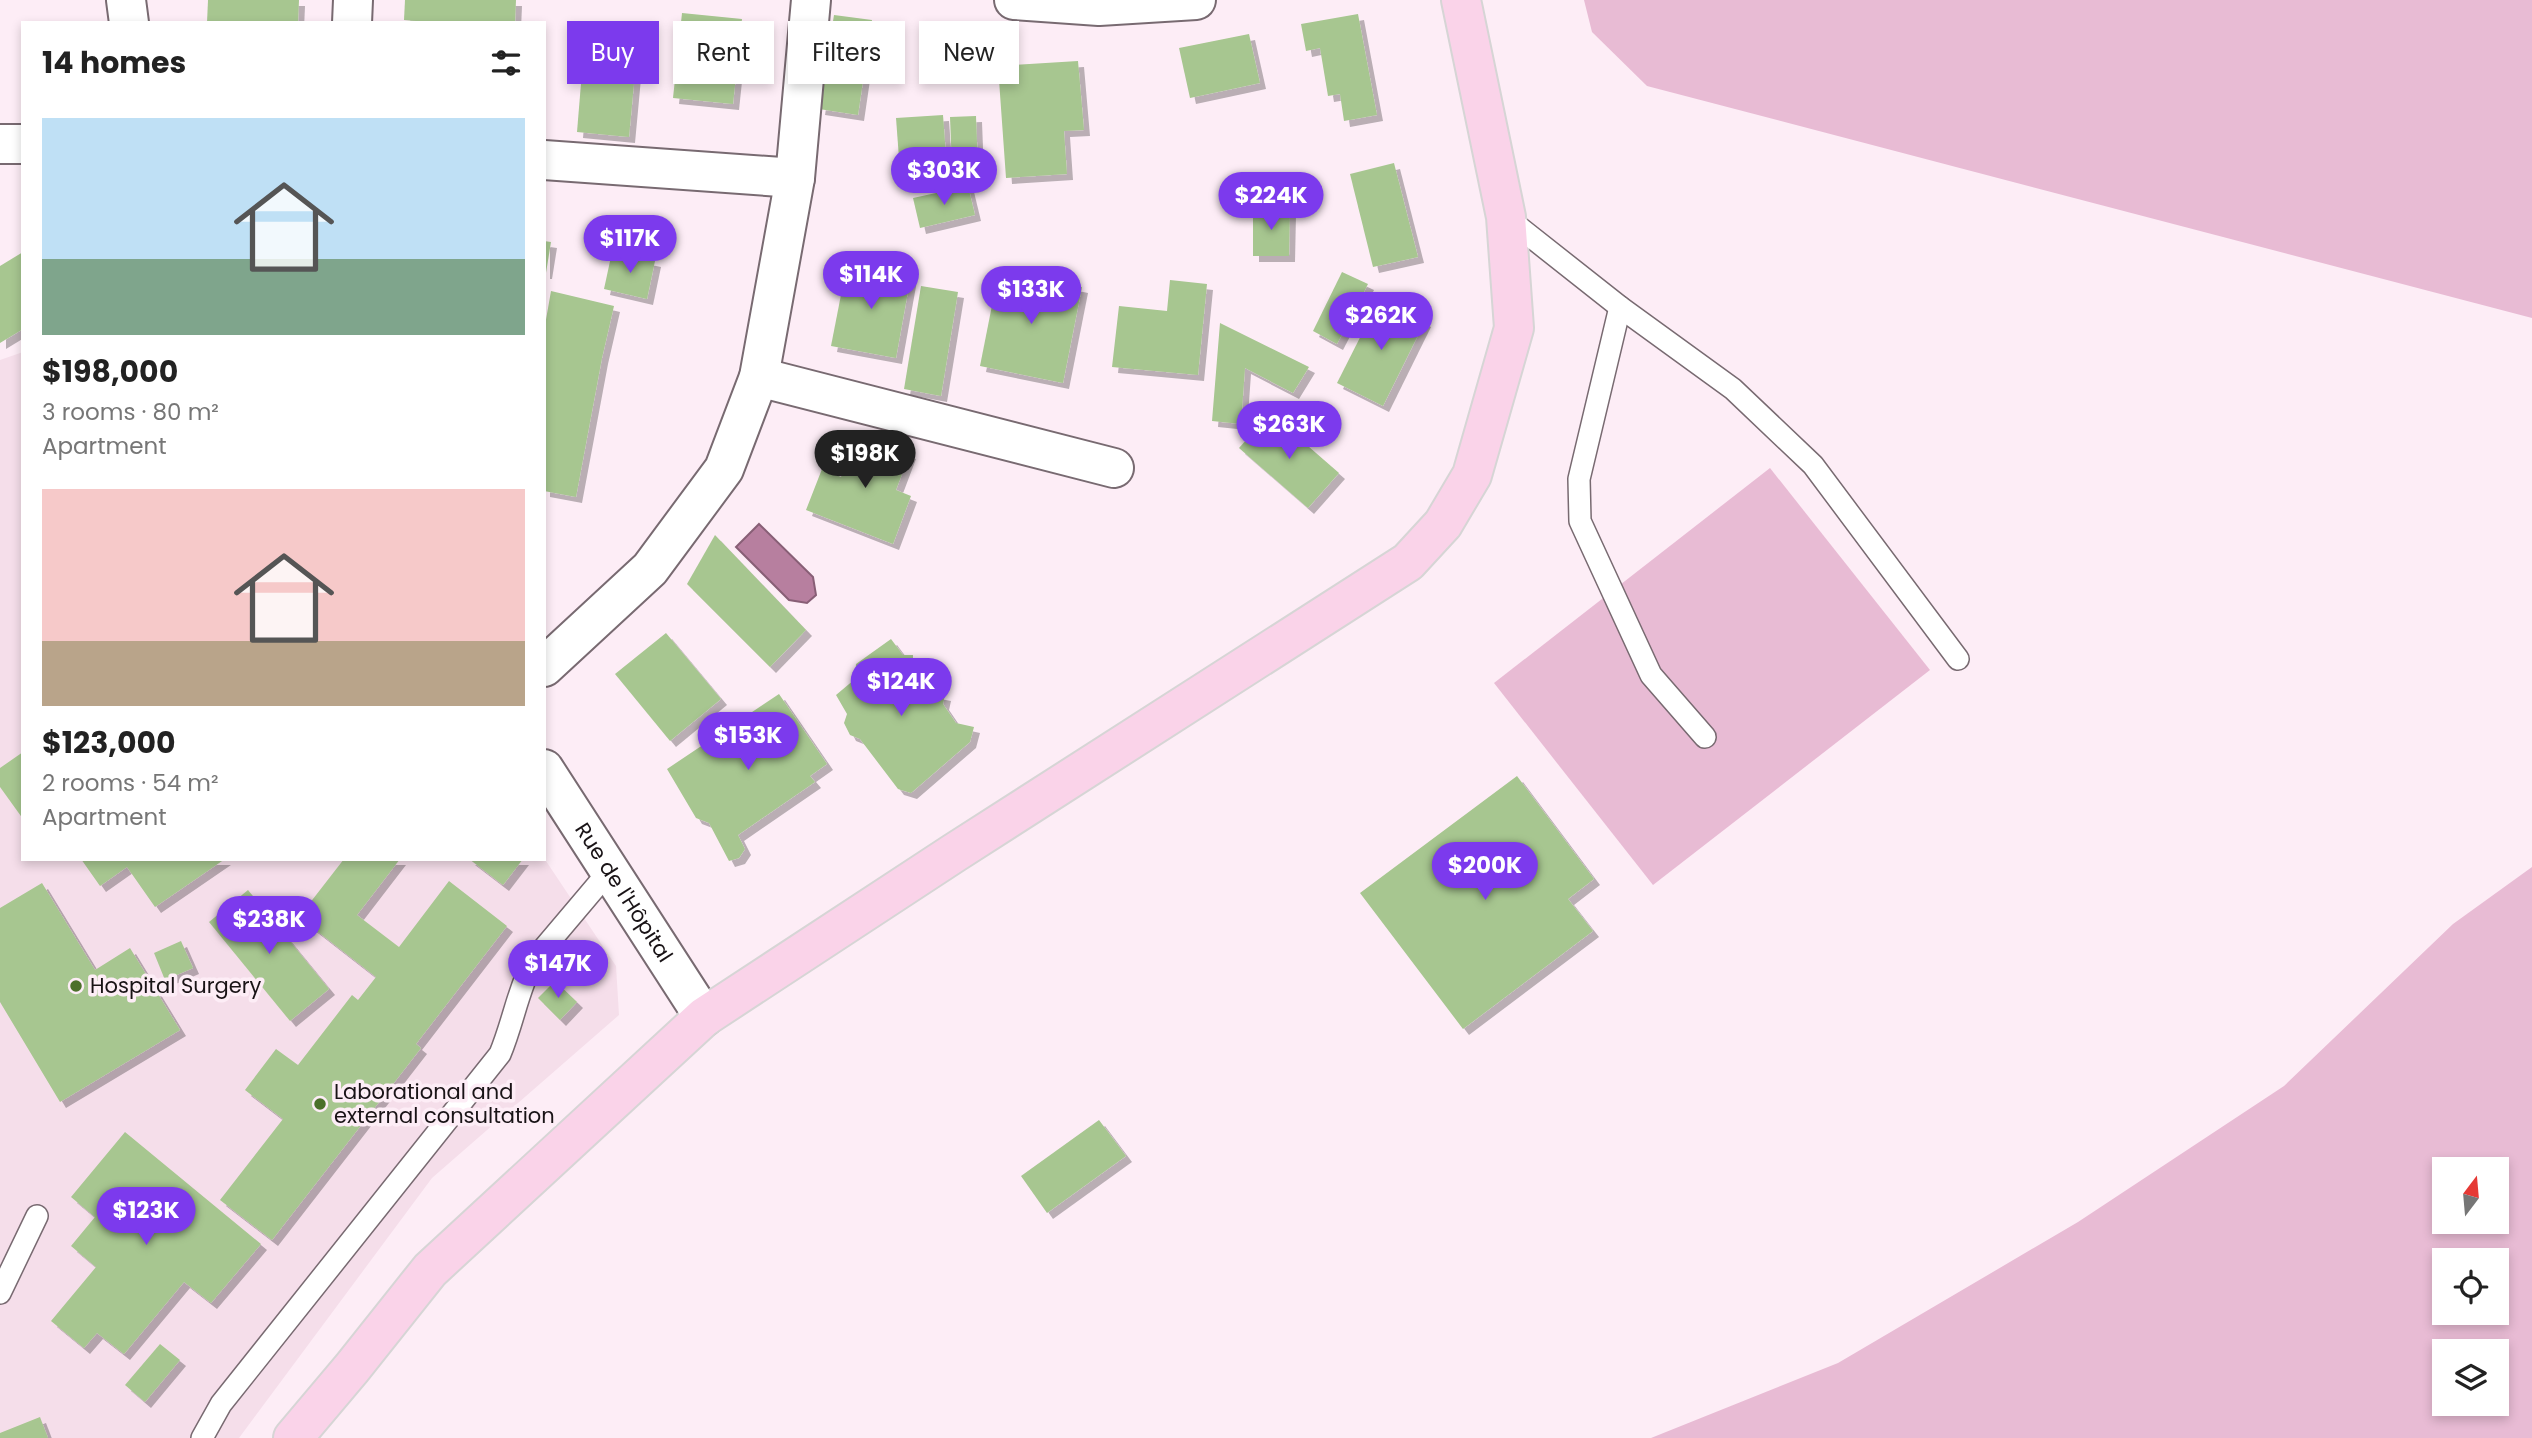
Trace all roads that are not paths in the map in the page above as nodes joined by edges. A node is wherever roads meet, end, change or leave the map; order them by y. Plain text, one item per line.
1 (126, 0) edge
2 (353, 0) edge
3 (811, 0) edge
4 (1014, 0) edge
5 (1196, 0) edge
6 (1461, 0) edge
7 (129, 21) edge
8 (352, 21) edge
9 (0, 144) edge
10 (21, 144) edge
11 (546, 160) edge
12 (795, 178) junction
13 (1506, 217) junction
14 (1620, 307) junction
15 (759, 377) junction
16 (1114, 468) dead end
17 (1958, 659) dead end
18 (546, 665) edge
19 (1705, 737) dead end
20 (546, 772) edge
21 (610, 870) junction
22 (704, 1017) junction
23 (37, 1216) dead end
24 (0, 1293) edge
25 (202, 1438) edge
26 (293, 1438) edge

1 - 7 street
2 - 8 street
3 - 12 street
4 - 5 street
6 - 13 main road
9 - 10 street
11 - 12 street
12 - 15 street
13 - 14 lane
13 - 22 main road
14 - 17 lane
14 - 19 lane
15 - 16 street
15 - 18 street
20 - 21 street, Rue de l'Hôpital
21 - 22 street, Rue de l'Hôpital
21 - 25 lane
22 - 26 main road
23 - 24 lane

